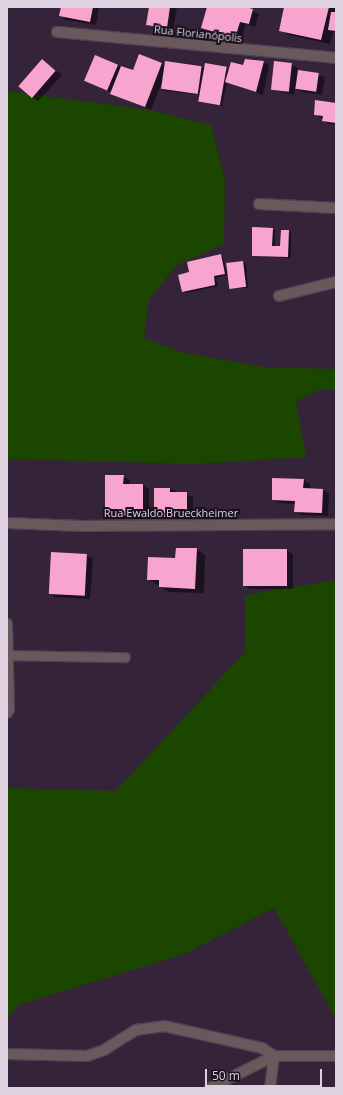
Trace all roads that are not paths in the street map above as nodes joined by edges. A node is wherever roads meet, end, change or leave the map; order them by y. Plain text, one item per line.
1 (57, 32) dead end
2 (336, 58) edge
3 (259, 204) dead end
4 (336, 208) edge
5 (336, 282) edge
6 (279, 296) dead end
7 (7, 523) edge
8 (336, 524) edge
9 (7, 623) edge
10 (7, 655) edge
11 (125, 657) dead end
12 (7, 713) edge
13 (7, 1054) edge
14 (274, 1056) junction
15 (336, 1056) edge
16 (210, 1088) edge
17 (270, 1088) edge

1 - 2 street, Rua Florianópolis
3 - 4 street
5 - 6 street
7 - 8 street, Rua Ewaldo Brueckheimer
9 - 10 lane
10 - 11 lane
10 - 12 lane
13 - 14 street
14 - 15 street
14 - 16 street
14 - 17 street

